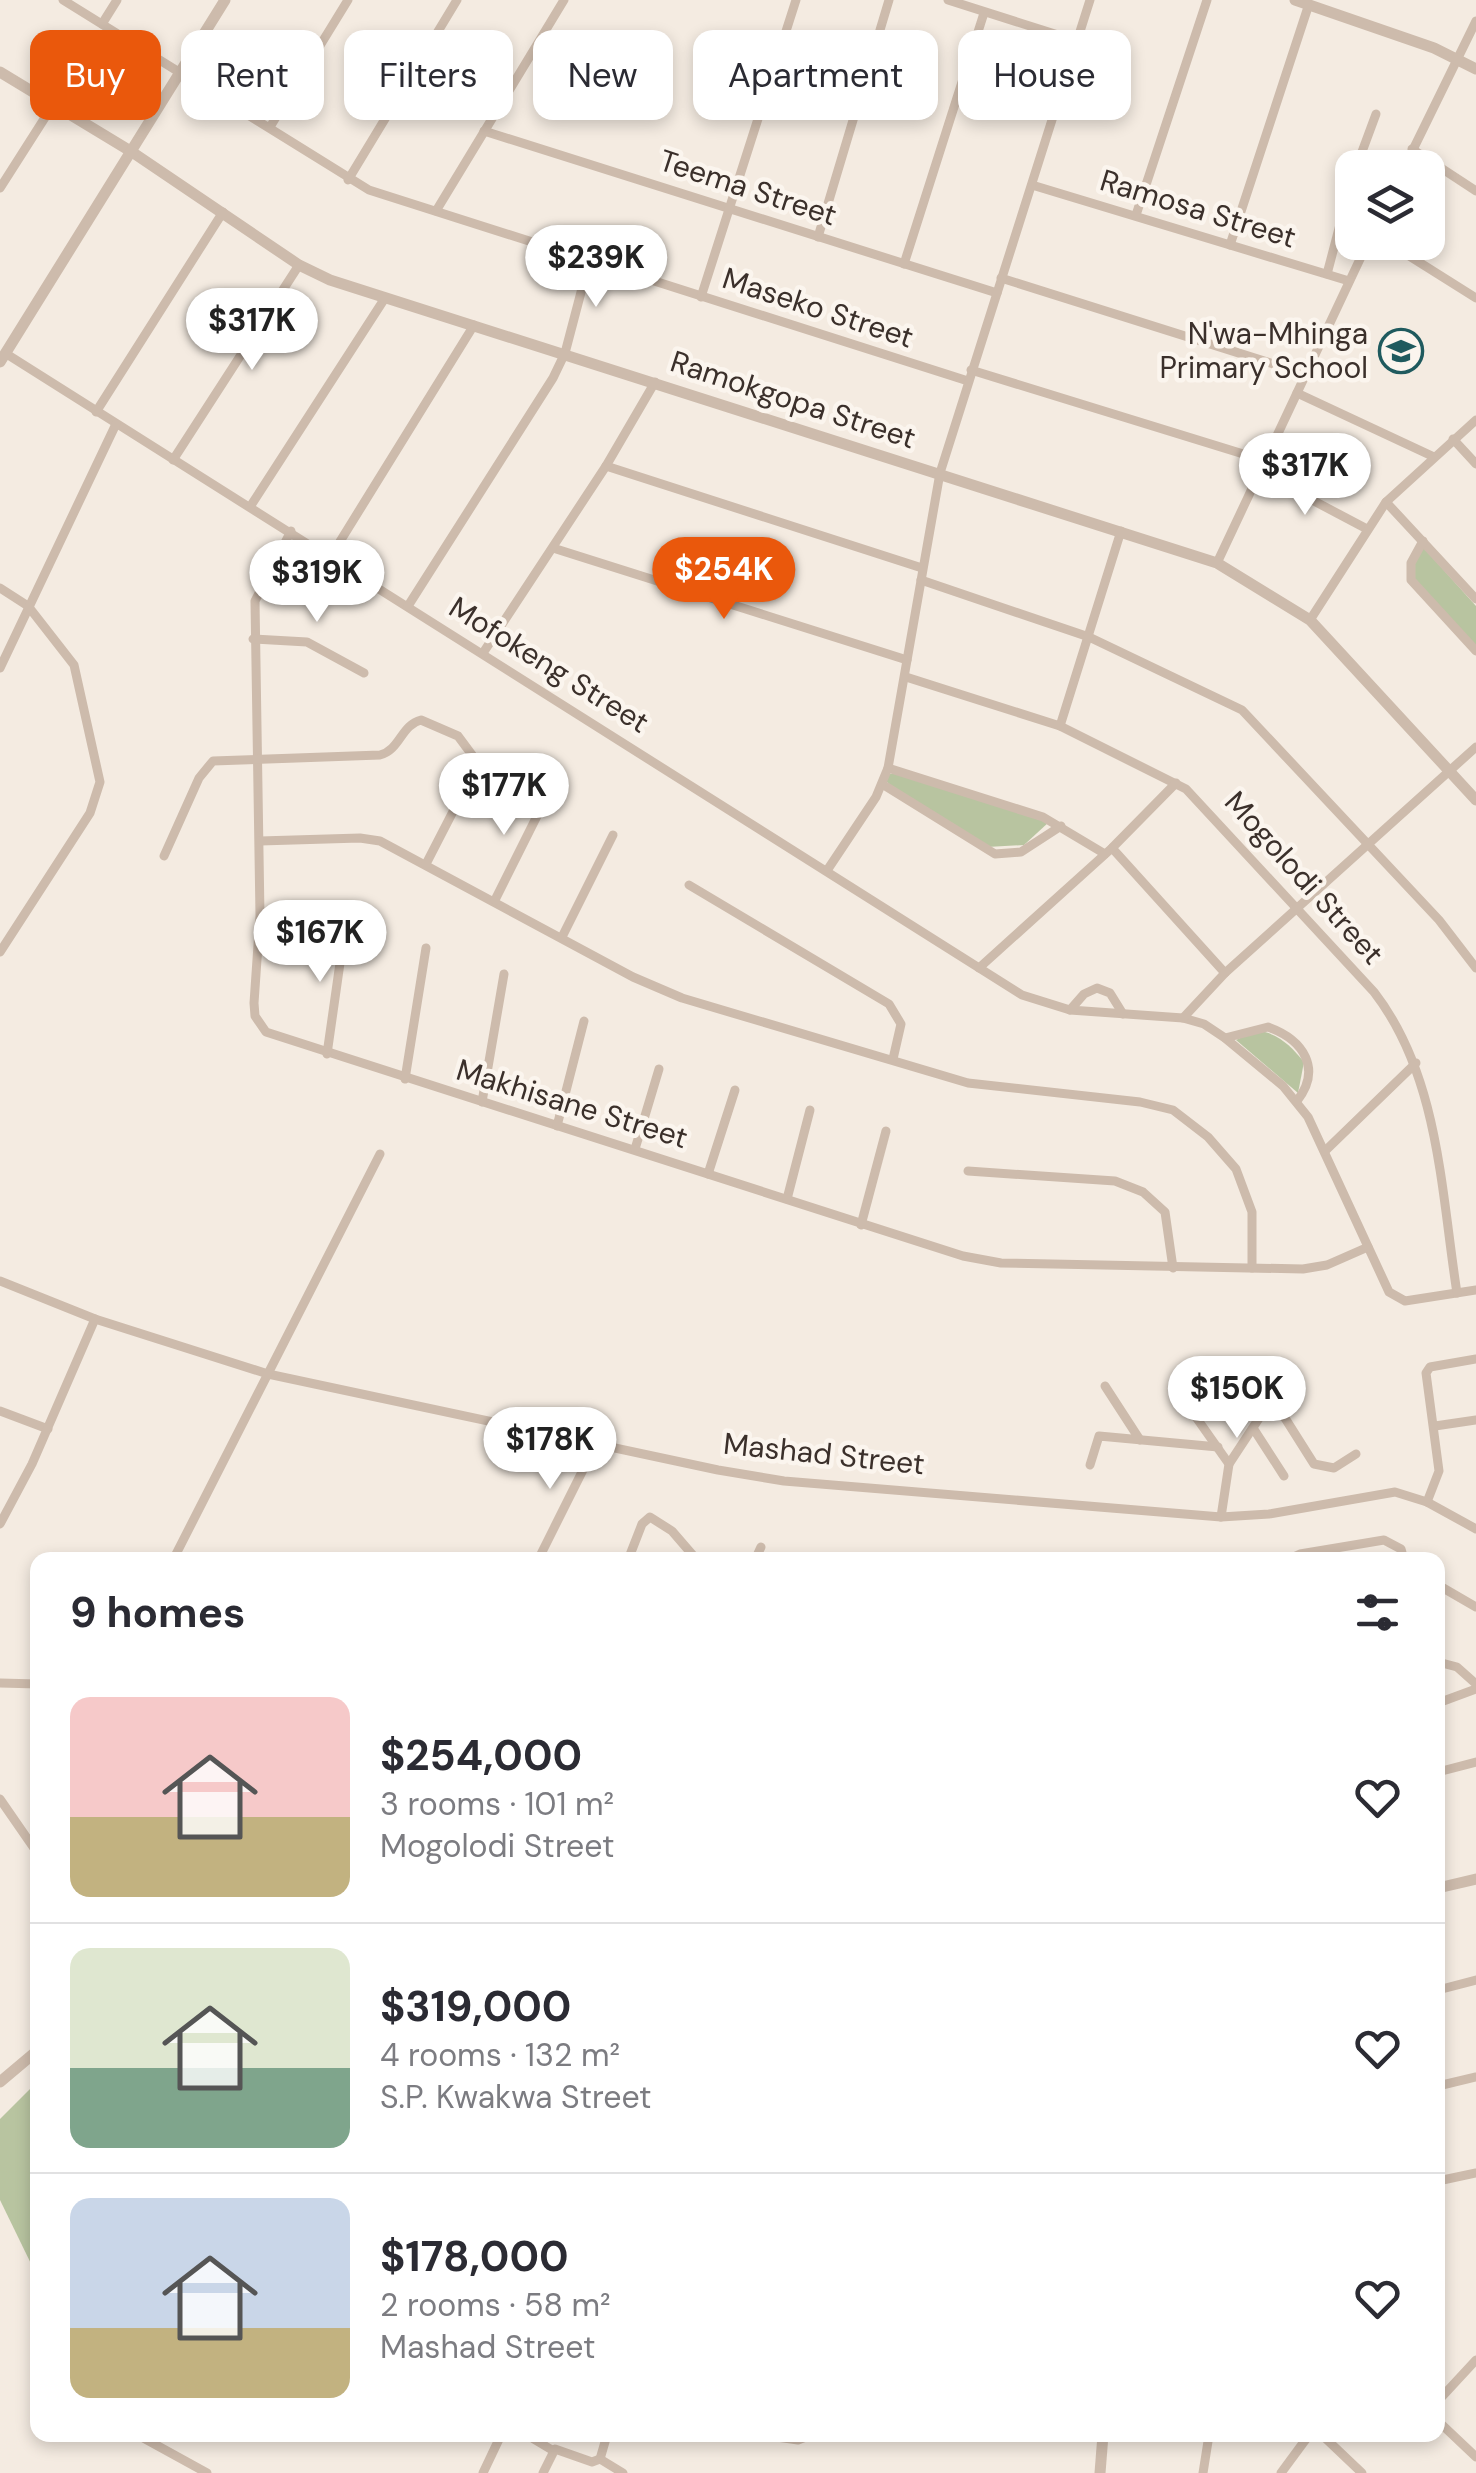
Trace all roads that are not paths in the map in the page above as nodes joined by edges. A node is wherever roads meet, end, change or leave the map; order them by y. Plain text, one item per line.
1 (63, 0) edge
2 (117, 0) edge
3 (225, 0) edge
4 (348, 0) edge
5 (456, 0) edge
6 (564, 0) edge
7 (796, 0) edge
8 (888, 0) edge
9 (948, 0) edge
10 (1090, 0) edge
11 (1206, 0) edge
12 (1295, 0) edge
13 (1309, 4) junction
14 (984, 13) junction
15 (1476, 21) edge
16 (102, 24) junction
17 (208, 30) edge
18 (1040, 30) edge
19 (1080, 30) edge
20 (1457, 58) junction
21 (1476, 69) edge
22 (181, 71) edge
23 (0, 72) edge
24 (181, 75) edge
25 (30, 90) edge
26 (1376, 114) dead end
27 (43, 120) edge
28 (79, 120) edge
29 (259, 120) edge
30 (1052, 120) edge
31 (270, 127) junction
32 (484, 131) junction
33 (1412, 149) joint
34 (1363, 150) edge
35 (132, 152) junction
36 (348, 180) junction
37 (1, 185) edge
38 (1032, 186) junction
39 (1476, 191) edge
40 (728, 208) junction
41 (436, 210) junction
42 (223, 212) junction
43 (1136, 215) junction
44 (818, 237) junction
45 (1335, 241) edge
46 (1230, 244) junction
47 (590, 258) junction
48 (1359, 260) edge
49 (1416, 260) edge
50 (904, 264) junction
51 (299, 265) junction
52 (1326, 274) junction
53 (1002, 278) junction
54 (1348, 281) junction
55 (997, 293) junction
56 (702, 297) junction
57 (385, 298) junction
58 (1476, 298) edge
59 (474, 325) junction
60 (564, 352) junction
61 (3, 358) edge
62 (1305, 374) junction
63 (969, 376) junction
64 (655, 382) junction
65 (1297, 394) junction
66 (96, 412) junction
67 (1476, 420) edge
68 (116, 424) junction
69 (1453, 439) junction
70 (1432, 456) junction
71 (173, 460) junction
72 (1266, 461) junction
73 (1476, 464) edge
74 (606, 466) junction
75 (1261, 472) junction
76 (940, 474) junction
77 (1386, 502) junction
78 (250, 507) junction
79 (1367, 529) junction
80 (291, 531) junction
81 (1121, 531) junction
82 (1422, 542) junction
83 (553, 548) junction
84 (331, 556) junction
85 (1217, 563) junction
86 (922, 574) junction
87 (0, 588) edge
88 (1476, 600) edge
89 (28, 606) junction
90 (408, 606) junction
91 (1310, 620) junction
92 (1089, 637) junction
93 (253, 640) junction
94 (1476, 651) edge
95 (483, 653) junction
96 (907, 660) junction
97 (0, 668) edge
98 (364, 673) dead end
99 (906, 677) junction
100 (1060, 726) junction
101 (1476, 746) edge
102 (257, 758) junction
103 (888, 768) junction
104 (1449, 770) junction
105 (1176, 782) junction
106 (882, 784) junction
107 (548, 794) dead end
108 (1476, 800) edge
109 (1061, 826) junction
110 (613, 835) dead end
111 (260, 841) junction
112 (1368, 843) junction
113 (1109, 851) junction
114 (164, 856) dead end
115 (426, 864) junction
116 (828, 870) junction
117 (689, 885) dead end
118 (495, 900) junction
119 (1297, 907) junction
120 (346, 921) dead end
121 (562, 937) junction
122 (426, 948) dead end
123 (0, 952) edge
124 (979, 968) junction
125 (1476, 968) edge
126 (1224, 973) junction
127 (504, 974) dead end
128 (1070, 1010) junction
129 (1123, 1014) junction
130 (1183, 1018) junction
131 (584, 1021) dead end
132 (1225, 1038) junction
133 (326, 1054) junction
134 (893, 1059) junction
135 (1416, 1063) junction
136 (659, 1069) dead end
137 (405, 1078) junction
138 (736, 1090) dead end
139 (1297, 1101) junction
140 (482, 1102) junction
141 (810, 1110) dead end
142 (557, 1126) junction
143 (886, 1131) dead end
144 (635, 1149) junction
145 (1325, 1151) junction
146 (380, 1154) dead end
147 (968, 1171) dead end
148 (708, 1174) junction
149 (786, 1199) junction
150 (860, 1224) junction
151 (1368, 1247) junction
152 (1173, 1268) junction
153 (1252, 1268) junction
154 (0, 1282) edge
155 (1476, 1290) edge
156 (1457, 1293) junction
157 (95, 1319) junction
158 (1476, 1359) edge
159 (268, 1374) junction
160 (1105, 1386) dead end
161 (1174, 1386) dead end
162 (0, 1411) edge
163 (1476, 1420) edge
164 (1434, 1426) junction
165 (1253, 1428) junction
166 (48, 1429) junction
167 (1140, 1440) junction
168 (597, 1442) junction
169 (1218, 1447) junction
170 (1356, 1454) dead end
171 (1229, 1464) junction
172 (1090, 1465) dead end
173 (1284, 1476) dead end
174 (1427, 1502) junction
175 (1220, 1517) junction
176 (0, 1524) edge
177 (1476, 1529) edge
178 (1342, 1546) junction
179 (760, 1547) dead end
180 (177, 1552) edge
181 (542, 1552) edge
182 (631, 1552) edge
183 (690, 1552) edge
184 (758, 1552) edge
185 (1319, 1552) edge
186 (1343, 1552) edge
187 (1400, 1552) edge
188 (1445, 1590) edge
189 (1476, 1607) edge
190 (1445, 1664) edge
191 (0, 1683) edge
192 (30, 1684) edge
193 (1476, 1687) edge
194 (1445, 1700) edge
195 (1476, 1762) edge
196 (1445, 1770) edge
197 (0, 1799) edge
198 (30, 1842) edge
199 (1476, 1879) edge
200 (1445, 1886) edge
201 (1476, 1980) edge
202 (1445, 1988) edge
203 (30, 2057) edge
204 (1476, 2077) edge
205 (0, 2082) edge
206 (1445, 2084) edge
207 (1476, 2173) edge
208 (1445, 2180) edge
209 (1476, 2360) edge
210 (1445, 2393) edge
211 (1445, 2428) edge
212 (151, 2442) edge
213 (498, 2442) edge
214 (539, 2442) edge
215 (606, 2442) edge
216 (1102, 2442) edge
217 (1208, 2442) edge
218 (1304, 2442) edge
219 (1329, 2442) edge
220 (552, 2450) junction
221 (1476, 2457) edge
222 (600, 2459) junction
223 (609, 2470) edge
224 (207, 2473) edge
225 (484, 2473) edge
226 (542, 2473) edge
227 (623, 2473) edge
228 (1100, 2473) edge
229 (1203, 2473) edge
230 (1281, 2473) edge
231 (1362, 2473) edge

1 - 16 street, Maseko Street
2 - 16 street
3 - 17 street
4 - 31 street
5 - 36 street
6 - 32 street
7 - 40 street
8 - 44 street
9 - 14 street
10 - 19 street
11 - 43 street
12 - 13 street
13 - 20 street
13 - 46 street
14 - 18 street
14 - 50 street
15 - 20 street
16 - 22 street, Maseko Street
20 - 21 street
20 - 33 street
23 - 25 street, Ramokgopa Street
24 - 35 street
26 - 34 street
27 - 37 street
28 - 35 street, Ramokgopa Street
29 - 31 street, Maseko Street
30 - 38 street
31 - 36 street, Maseko Street
32 - 40 street, Teema Street
32 - 41 street
33 - 39 street
35 - 42 street, Ramokgopa Street
35 - 61 street
36 - 41 street, Maseko Street
38 - 43 street, Ramosa Street
38 - 53 street
40 - 44 street, Teema Street
40 - 56 street
41 - 47 street, Maseko Street
42 - 51 street, Ramokgopa Street
42 - 66 street
43 - 46 street, Ramosa Street
44 - 50 street, Teema Street
45 - 52 street
46 - 52 street, Ramosa Street
47 - 56 street, Maseko Street
47 - 60 street
48 - 54 street
49 - 58 street
50 - 55 street, Teema Street
51 - 57 street, Ramokgopa Street
51 - 71 street
52 - 54 street, Ramosa Street
53 - 55 street
53 - 62 street
54 - 62 street
55 - 63 street
56 - 63 street, Maseko Street
57 - 59 street, Ramokgopa Street
57 - 78 street
59 - 60 street, Ramokgopa Street
59 - 84 street
60 - 64 street, Ramokgopa Street
60 - 90 street
61 - 66 street, Mofokeng Street
62 - 65 street
63 - 72 street, Maseko Street
63 - 76 street
64 - 74 street
64 - 76 street, Ramokgopa Street
65 - 70 street
65 - 72 street
66 - 68 street, Mofokeng Street
67 - 69 street
68 - 71 street, Mofokeng Street
68 - 89 street
69 - 70 street
69 - 73 street
70 - 77 street
71 - 78 street, Mofokeng Street
72 - 75 street
74 - 83 street
74 - 86 street
75 - 79 street
75 - 85 street
76 - 81 street, Ramokgopa Street
76 - 86 street
77 - 79 street
77 - 82 street
78 - 80 street, Mofokeng Street
79 - 91 street
80 - 84 street, Mofokeng Street
80 - 93 street, Makhisane Street
81 - 85 street, Ramokgopa Street
81 - 92 street
82 - 88 street
82 - 94 street
83 - 95 street
83 - 96 street
84 - 90 street, Mofokeng Street
85 - 91 street, Ramokgopa Street
86 - 92 street
86 - 96 street
87 - 89 street
89 - 97 street
89 - 123 street
90 - 95 street, Mofokeng Street
91 - 104 street, Ramokgopa Street
92 - 100 street
92 - 112 street
93 - 98 street
93 - 102 street, Makhisane Street
95 - 116 street, Mofokeng Street
96 - 99 street
99 - 100 street, Mogolodi Street
99 - 103 street
100 - 105 street, Mogolodi Street
101 - 104 street
102 - 111 street, Makhisane Street
102 - 114 street
102 - 115 street
103 - 106 street
103 - 109 street
104 - 108 street, Ramokgopa Street
104 - 112 street
105 - 113 street
105 - 119 street, Mogolodi Street
106 - 109 street
106 - 116 street
107 - 118 street
109 - 113 street
110 - 121 street
111 - 115 street
111 - 133 street, Makhisane Street
112 - 119 street
112 - 125 street
113 - 124 street
113 - 126 street
115 - 118 street
116 - 124 street, Mofokeng Street
117 - 134 street
118 - 121 street
119 - 126 street
119 - 135 street, Mogolodi Street
120 - 133 street
121 - 134 street
122 - 137 street
124 - 128 street, Mofokeng Street
126 - 130 street
127 - 140 street
128 - 129 street, Mofokeng Street
128 - 129 street, Mofokeng Street
129 - 130 street, Mofokeng Street
130 - 132 street, Mofokeng Street
131 - 142 street
132 - 139 street, Mofokeng Street
132 - 139 street
133 - 137 street, Makhisane Street
134 - 153 street
135 - 145 street
135 - 156 street, Mogolodi Street
136 - 144 street
137 - 140 street, Makhisane Street
138 - 148 street
139 - 145 street, Mofokeng Street
140 - 142 street, Makhisane Street
141 - 149 street
142 - 144 street, Makhisane Street
143 - 150 street
144 - 148 street, Makhisane Street
145 - 151 street, Mofokeng Street
146 - 159 street
147 - 152 street
148 - 149 street, Makhisane Street
149 - 150 street, Makhisane Street
150 - 152 street, Makhisane Street
151 - 153 street, Makhisane Street
151 - 156 street, Mofokeng Street
152 - 153 street, Makhisane Street
154 - 157 street, Mashad Street
155 - 156 street
157 - 159 street, Mashad Street
157 - 166 street
158 - 164 street
159 - 168 street, Mashad Street
159 - 180 street
160 - 167 street
161 - 169 street
162 - 166 street
163 - 164 street
164 - 174 street
165 - 170 street
165 - 171 street
165 - 173 street
166 - 176 street
167 - 169 street
167 - 172 street
168 - 175 street, Mashad Street
168 - 181 street
169 - 171 street
171 - 175 street
174 - 175 street, Mashad Street
174 - 177 street, Mashad Street
178 - 185 street
178 - 186 street
178 - 187 street
179 - 184 street
182 - 183 street
188 - 189 street
190 - 193 street
191 - 192 street
193 - 194 street
195 - 196 street
197 - 198 street
199 - 200 street
201 - 202 street
203 - 205 street
204 - 206 street
207 - 208 street
209 - 210 street
211 - 221 street
212 - 224 street
213 - 225 street
214 - 220 street
215 - 222 street
216 - 228 street
217 - 229 street
218 - 230 street
219 - 231 street
220 - 222 street
220 - 226 street
222 - 223 street
223 - 227 street

